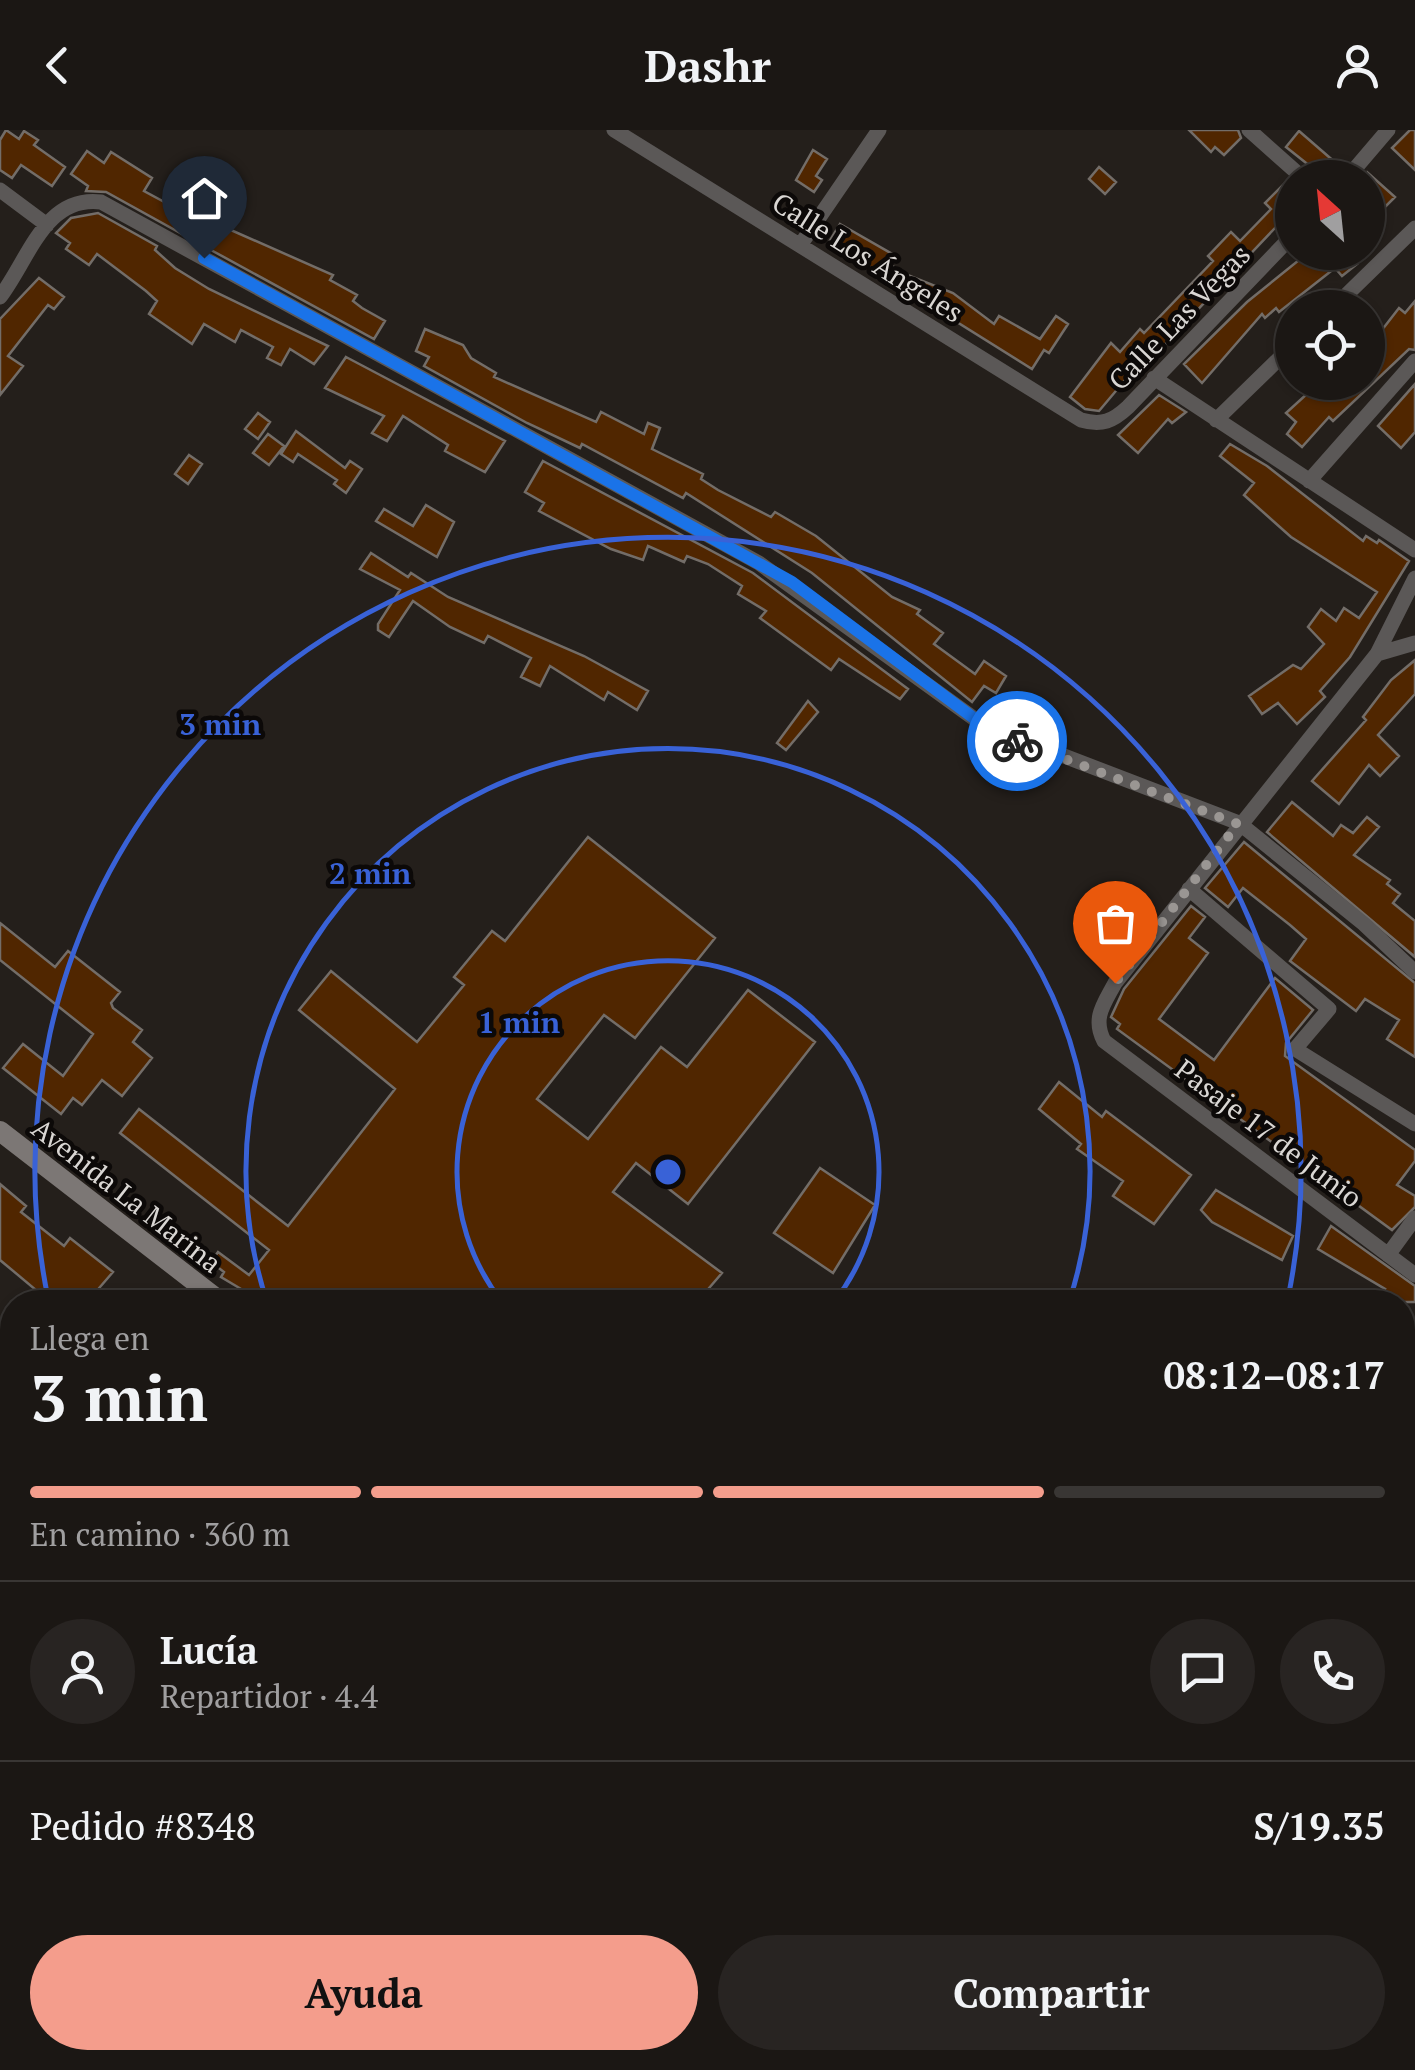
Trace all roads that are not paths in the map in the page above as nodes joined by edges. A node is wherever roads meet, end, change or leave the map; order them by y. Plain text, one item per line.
1 (614, 130) edge
2 (879, 130) edge
3 (1249, 130) edge
4 (1388, 130) edge
5 (1283, 160) edge
6 (1362, 160) edge
7 (0, 190) edge
8 (47, 224) junction
9 (1415, 228) edge
10 (801, 244) junction
11 (1275, 253) edge
12 (1351, 290) edge
13 (0, 297) edge
14 (1415, 361) edge
15 (1275, 363) edge
16 (1154, 378) junction
17 (1216, 420) junction
18 (1096, 424) joint
19 (1309, 481) junction
20 (1415, 550) edge
21 (1415, 578) edge
22 (1415, 643) edge
23 (1377, 654) junction
24 (1238, 824) junction
25 (1189, 888) junction
26 (1415, 972) edge
27 (1415, 1124) edge
28 (0, 1131) edge
29 (1415, 1218) edge
30 (1388, 1255) junction
31 (1415, 1274) edge
32 (205, 1290) edge

1 - 10 street, Calle Los Ángeles
2 - 10 street
3 - 5 street
4 - 6 street
7 - 8 street
8 - 13 street
8 - 24 street
9 - 12 street
10 - 18 street, Calle Los Ángeles
11 - 16 street, Calle Las Vegas
14 - 19 street
15 - 17 street
16 - 17 street
16 - 18 street, Calle Las Vegas
17 - 19 street
19 - 20 street
21 - 23 street
22 - 23 street
23 - 24 street
24 - 25 street
24 - 26 street
25 - 27 street
25 - 30 street, Pasaje 17 de Junio
28 - 32 main road, Avenida La Marina
29 - 30 street
30 - 31 street, Pasaje 17 de Junio

